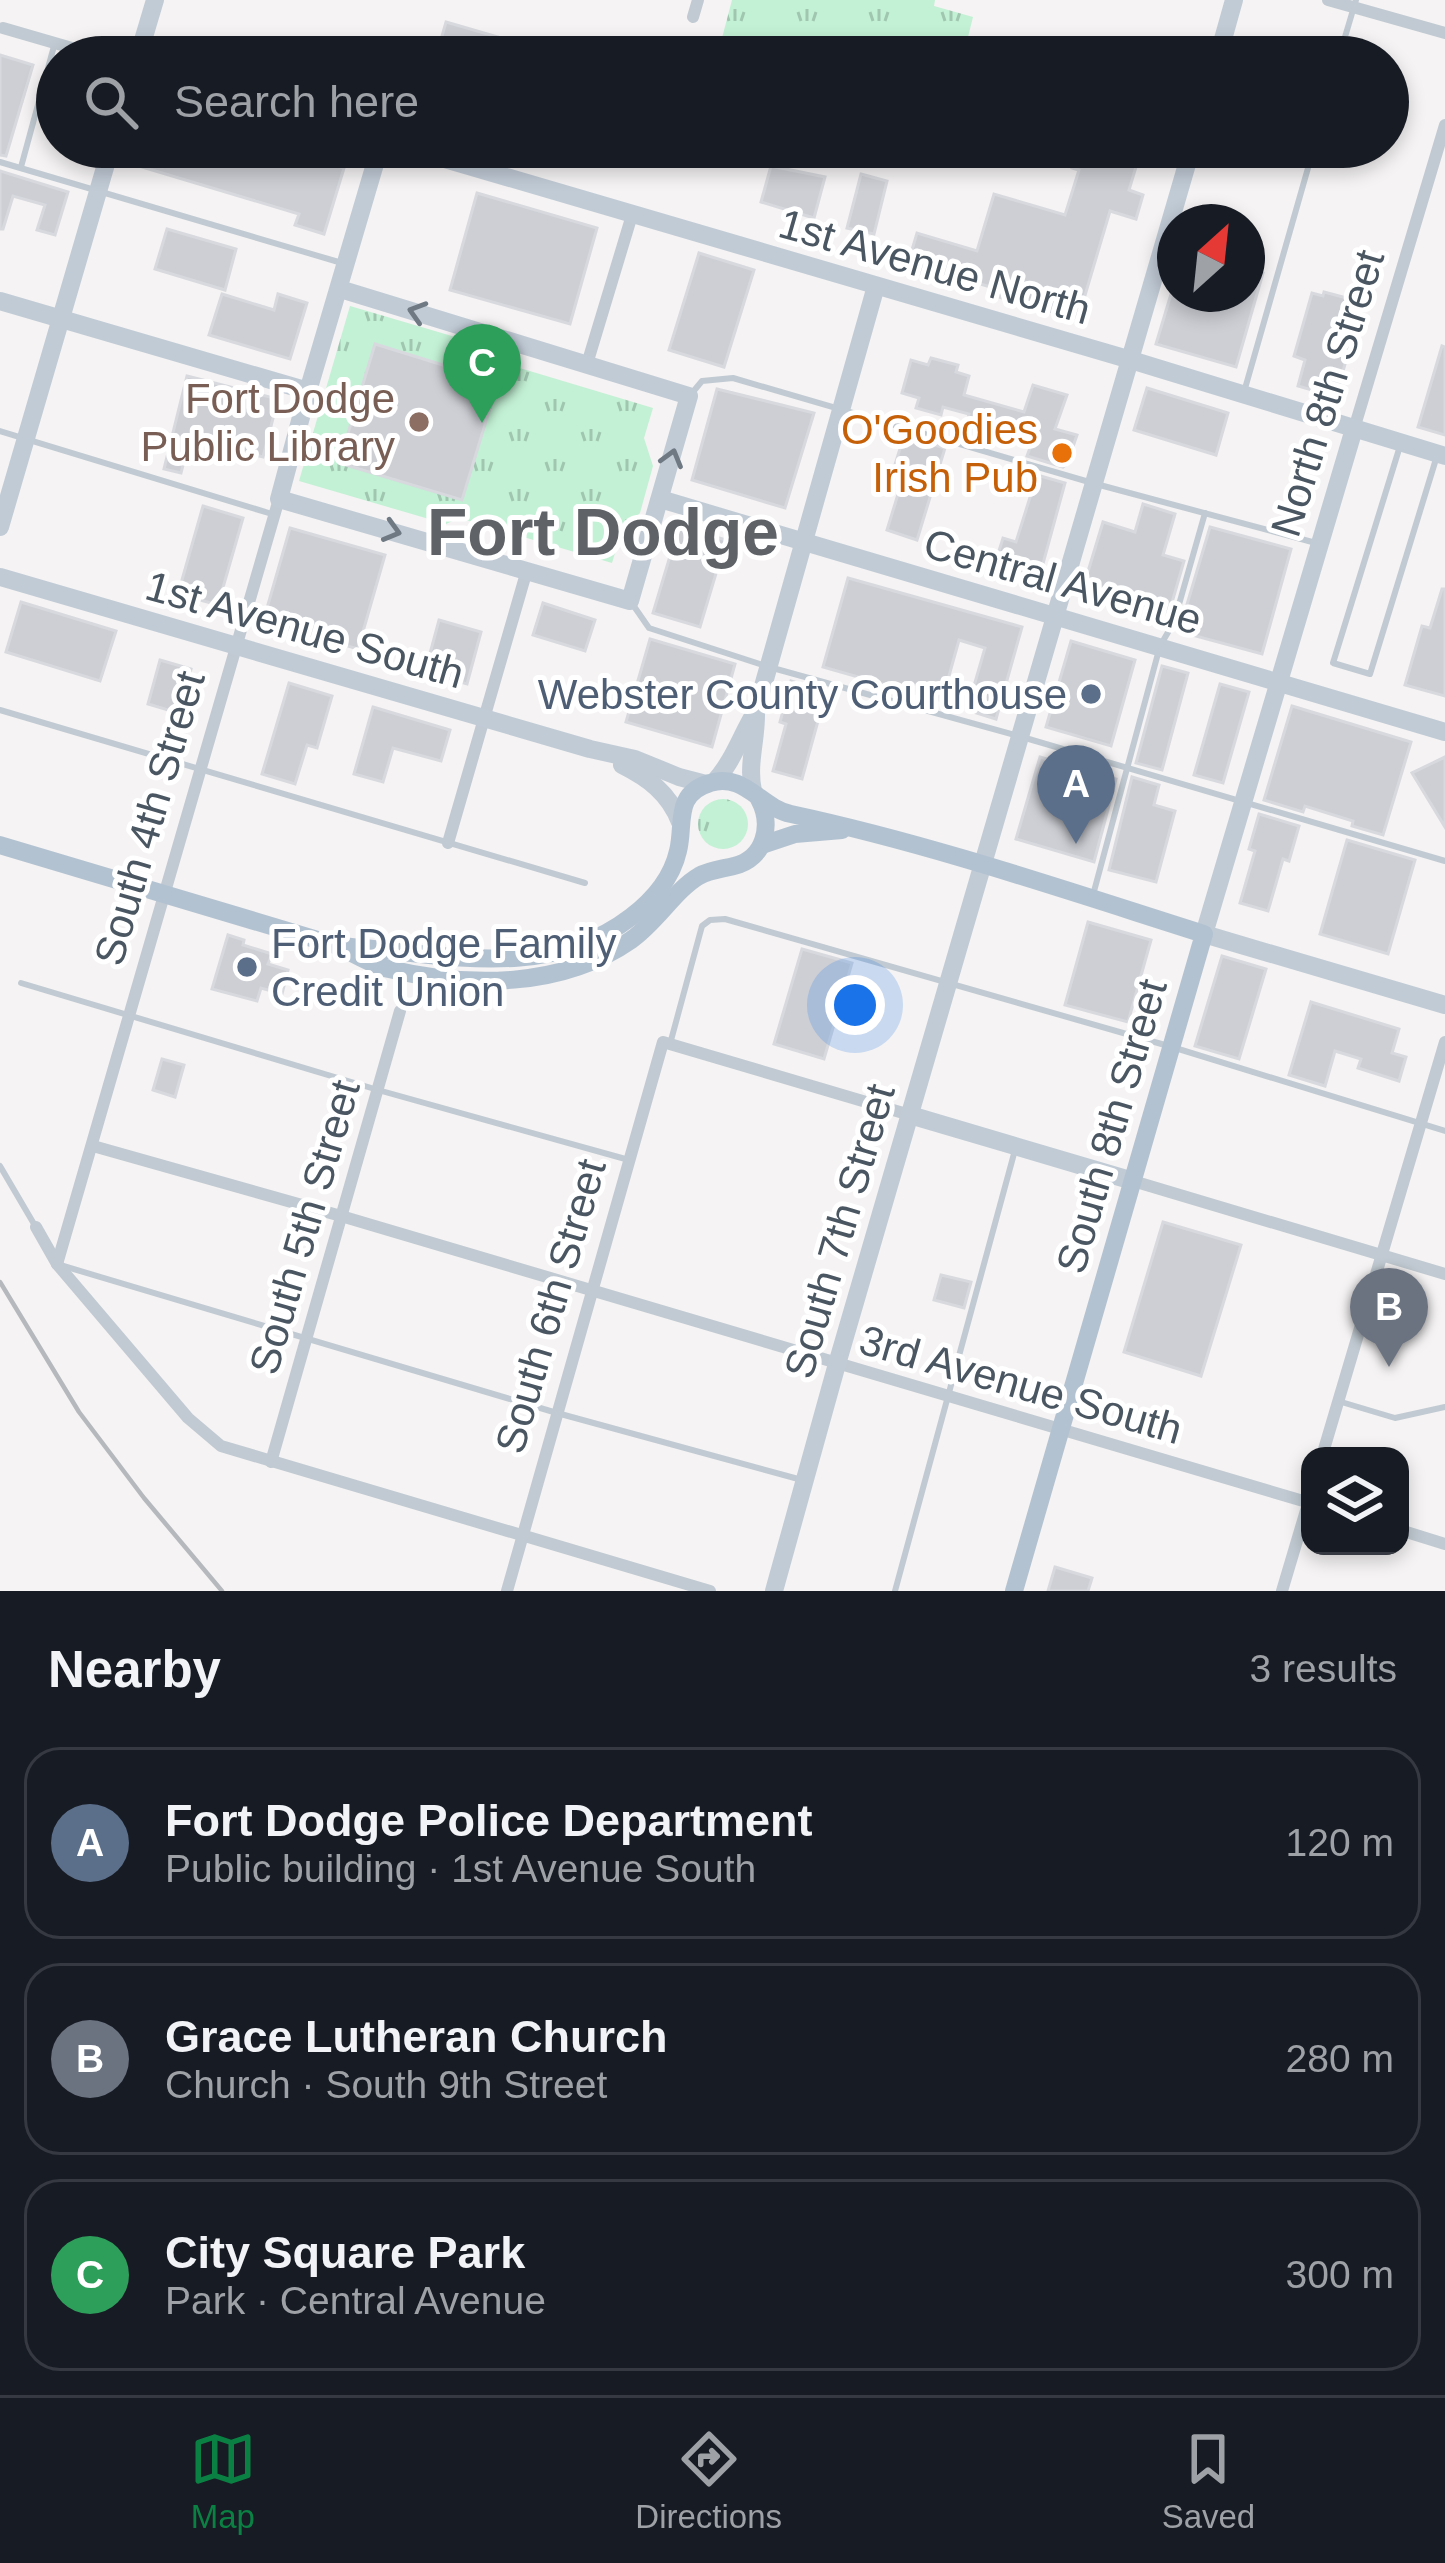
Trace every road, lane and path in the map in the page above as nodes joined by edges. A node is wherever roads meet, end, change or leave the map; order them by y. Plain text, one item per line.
1 (154, 0) edge
2 (698, 0) edge
3 (1234, 0) edge
4 (1328, 0) edge
5 (1355, 4) edge
6 (692, 17) dead end
7 (3, 28) dead end
8 (1445, 33) edge
9 (144, 36) edge
10 (1224, 36) edge
11 (1346, 36) edge
12 (36, 38) edge
13 (36, 113) edge
14 (1445, 125) edge
15 (0, 162) edge
16 (21, 168) junction
17 (105, 168) edge
18 (374, 168) edge
19 (474, 168) edge
20 (1186, 168) edge
21 (1308, 168) edge
22 (98, 191) junction
23 (632, 215) junction
24 (347, 265) junction
25 (876, 286) junction
26 (340, 289) junction
27 (0, 301) edge
28 (60, 318) junction
29 (1131, 360) junction
30 (587, 364) junction
31 (308, 391) junction
32 (689, 395) junction
33 (1243, 395) junction
34 (842, 410) junction
35 (1354, 429) junction
36 (0, 431) edge
37 (26, 438) junction
38 (1401, 443) junction
39 (1442, 455) edge
40 (1096, 484) junction
41 (660, 499) junction
42 (277, 507) junction
43 (1205, 513) junction
44 (0, 527) edge
45 (805, 543) junction
46 (1319, 544) junction
47 (527, 570) junction
48 (0, 578) edge
49 (630, 601) junction
50 (1057, 617) junction
51 (236, 646) junction
52 (1160, 646) junction
53 (769, 667) junction
54 (1278, 682) junction
55 (0, 710) edge
56 (757, 711) junction
57 (483, 718) junction
58 (1445, 732) edge
59 (1022, 737) junction
60 (590, 749) junction
61 (1126, 767) junction
62 (200, 770) junction
63 (710, 782) junction
64 (756, 795) junction
65 (1243, 802) junction
66 (680, 827) junction
67 (858, 830) junction
68 (448, 843) junction
69 (0, 845) edge
70 (761, 845) junction
71 (1445, 861) edge
72 (983, 866) junction
73 (725, 868) junction
74 (585, 884) dead end
75 (164, 895) junction
76 (1093, 899) junction
77 (1204, 934) junction
78 (338, 946) junction
79 (22, 983) dead end
80 (949, 983) junction
81 (1445, 1005) edge
82 (400, 1011) dead end
83 (129, 1017) junction
84 (1445, 1042) edge
85 (666, 1043) junction
86 (1172, 1047) junction
87 (378, 1090) junction
88 (910, 1115) junction
89 (1420, 1124) junction
90 (1445, 1131) edge
91 (93, 1145) junction
92 (1016, 1147) junction
93 (629, 1160) junction
94 (0, 1166) edge
95 (1133, 1181) junction
96 (340, 1216) junction
97 (36, 1227) joint
98 (1380, 1255) junction
99 (57, 1264) junction
100 (1445, 1274) edge
101 (591, 1292) junction
102 (306, 1340) junction
103 (837, 1364) junction
104 (949, 1397) junction
105 (1338, 1401) junction
106 (1445, 1408) edge
107 (557, 1413) junction
108 (1060, 1430) junction
109 (1325, 1447) edge
110 (271, 1462) junction
111 (805, 1481) junction
112 (1301, 1498) edge
113 (1301, 1527) edge
114 (1409, 1533) edge
115 (522, 1536) junction
116 (1445, 1544) edge
117 (506, 1591) edge
118 (710, 1591) edge
119 (774, 1591) edge
120 (895, 1591) edge
121 (1014, 1591) edge
122 (1282, 1591) edge

1 - 9 main road
2 - 6 street
3 - 10 main road
4 - 5 street
5 - 8 street
5 - 11 lane
7 - 12 street
13 - 16 lane
14 - 35 street, North 8th Street
15 - 16 lane
16 - 22 lane
17 - 22 main road
18 - 24 main road, South 4th Street
19 - 23 main road, 1st Avenue North
20 - 29 main road, South 7th Street
21 - 33 lane
22 - 24 lane
22 - 28 main road
23 - 25 main road, 1st Avenue North
23 - 30 street
24 - 26 main road, South 4th Street
25 - 29 main road, 1st Avenue North
25 - 34 main road
30 -> 26 main road
26 - 31 main road, South 4th Street
27 - 28 main road
28 - 31 main road
28 - 37 main road
29 - 33 main road, 1st Avenue North
29 - 40 main road, South 7th Street
30 - 32 main road
31 - 42 main road, South 4th Street
32 - 34 lane
41 -> 32 main road
33 - 35 main road, 1st Avenue North
34 - 40 lane
34 - 45 main road
35 - 38 main road, 1st Avenue North
35 - 46 main road, North 8th Street
36 - 37 lane
37 - 42 lane
37 - 44 main road
38 - 39 main road, 1st Avenue North
38 - 39 lane
40 - 43 lane
40 - 50 main road, South 7th Street
41 - 45 main road, Central Avenue
41 - 49 main road
42 -> 47 main road
42 - 51 street, South 4th Street
43 - 46 lane
43 - 52 lane
45 - 50 main road, Central Avenue
45 - 53 main road
46 - 54 main road, North 8th Street
47 - 49 main road
47 - 57 street
48 - 51 main road, 1st Avenue South
49 - 53 lane
50 - 52 main road, Central Avenue
50 - 59 main road, South 7th Street
51 - 57 main road, 1st Avenue South
51 - 62 street, South 4th Street
52 - 54 main road, Central Avenue
52 - 61 lane
53 - 56 main road
53 - 59 lane
54 - 58 main road, Central Avenue
54 - 65 main road, South 8th Street
55 - 62 lane
56 - 63 main road
56 - 64 main road
57 - 60 main road, 1st Avenue South
57 - 68 street
59 - 61 lane
59 - 72 main road, South 7th Street
60 - 63 main road, 1st Avenue South
60 - 66 main road, 1st Avenue South
61 - 65 lane
61 - 76 lane
62 - 68 lane
62 - 75 street, South 4th Street
63 - 64 main road, 1st Avenue South
63 - 66 main road
64 - 67 main road, 1st Avenue South
64 - 70 main road
65 - 71 lane
65 - 77 main road, South 8th Street
66 - 73 main road, 1st Avenue South
66 - 78 main road
67 - 70 main road, 1st Avenue South
67 - 72 main road, 1st Avenue South
68 - 74 lane
69 - 75 main road
70 - 73 main road, 1st Avenue South
72 - 76 main road, 1st Avenue South
72 - 80 main road, South 7th Street
73 - 78 main road
75 - 78 main road
75 - 83 street, South 4th Street
76 - 77 main road, 1st Avenue South
77 - 81 main road, 1st Avenue South
77 - 86 main road, South 8th Street
79 - 83 lane
80 - 85 lane
80 - 86 lane
80 - 88 main road, South 7th Street
82 - 87 street, South 5th Street
83 - 87 lane
83 - 91 street, South 4th Street
84 - 89 street
85 - 88 street
85 - 93 street, South 6th Street
86 - 89 lane
86 - 95 main road, South 8th Street
87 - 93 lane
87 - 96 street, South 5th Street
88 - 92 main road
88 - 103 main road, South 7th Street
89 - 90 lane
89 - 98 street
91 - 96 street, 3rd Avenue South
91 - 99 street, South 4th Street
92 - 95 main road
92 - 104 lane
93 - 101 street, South 6th Street
94 - 97 lane
95 - 98 street
95 - 108 main road, South 8th Street
96 - 101 street, 3rd Avenue South
96 - 102 street, South 5th Street
97 - 99 street
98 - 100 street
98 - 105 street
99 - 102 lane
99 - 110 street
101 - 103 street, 3rd Avenue South
101 - 107 street, South 6th Street
102 - 107 lane
102 - 110 street, South 5th Street
103 - 104 street, 3rd Avenue South
103 - 111 main road, South 7th Street
104 - 108 street, 3rd Avenue South
104 - 120 lane
105 - 106 lane
105 - 109 street
107 - 111 lane
107 - 115 street, South 6th Street
108 - 112 street, 3rd Avenue South
108 - 121 main road, South 8th Street
110 - 115 street
111 - 119 main road, South 7th Street
113 - 122 street
114 - 116 street
115 - 117 street, South 6th Street
115 - 118 street

